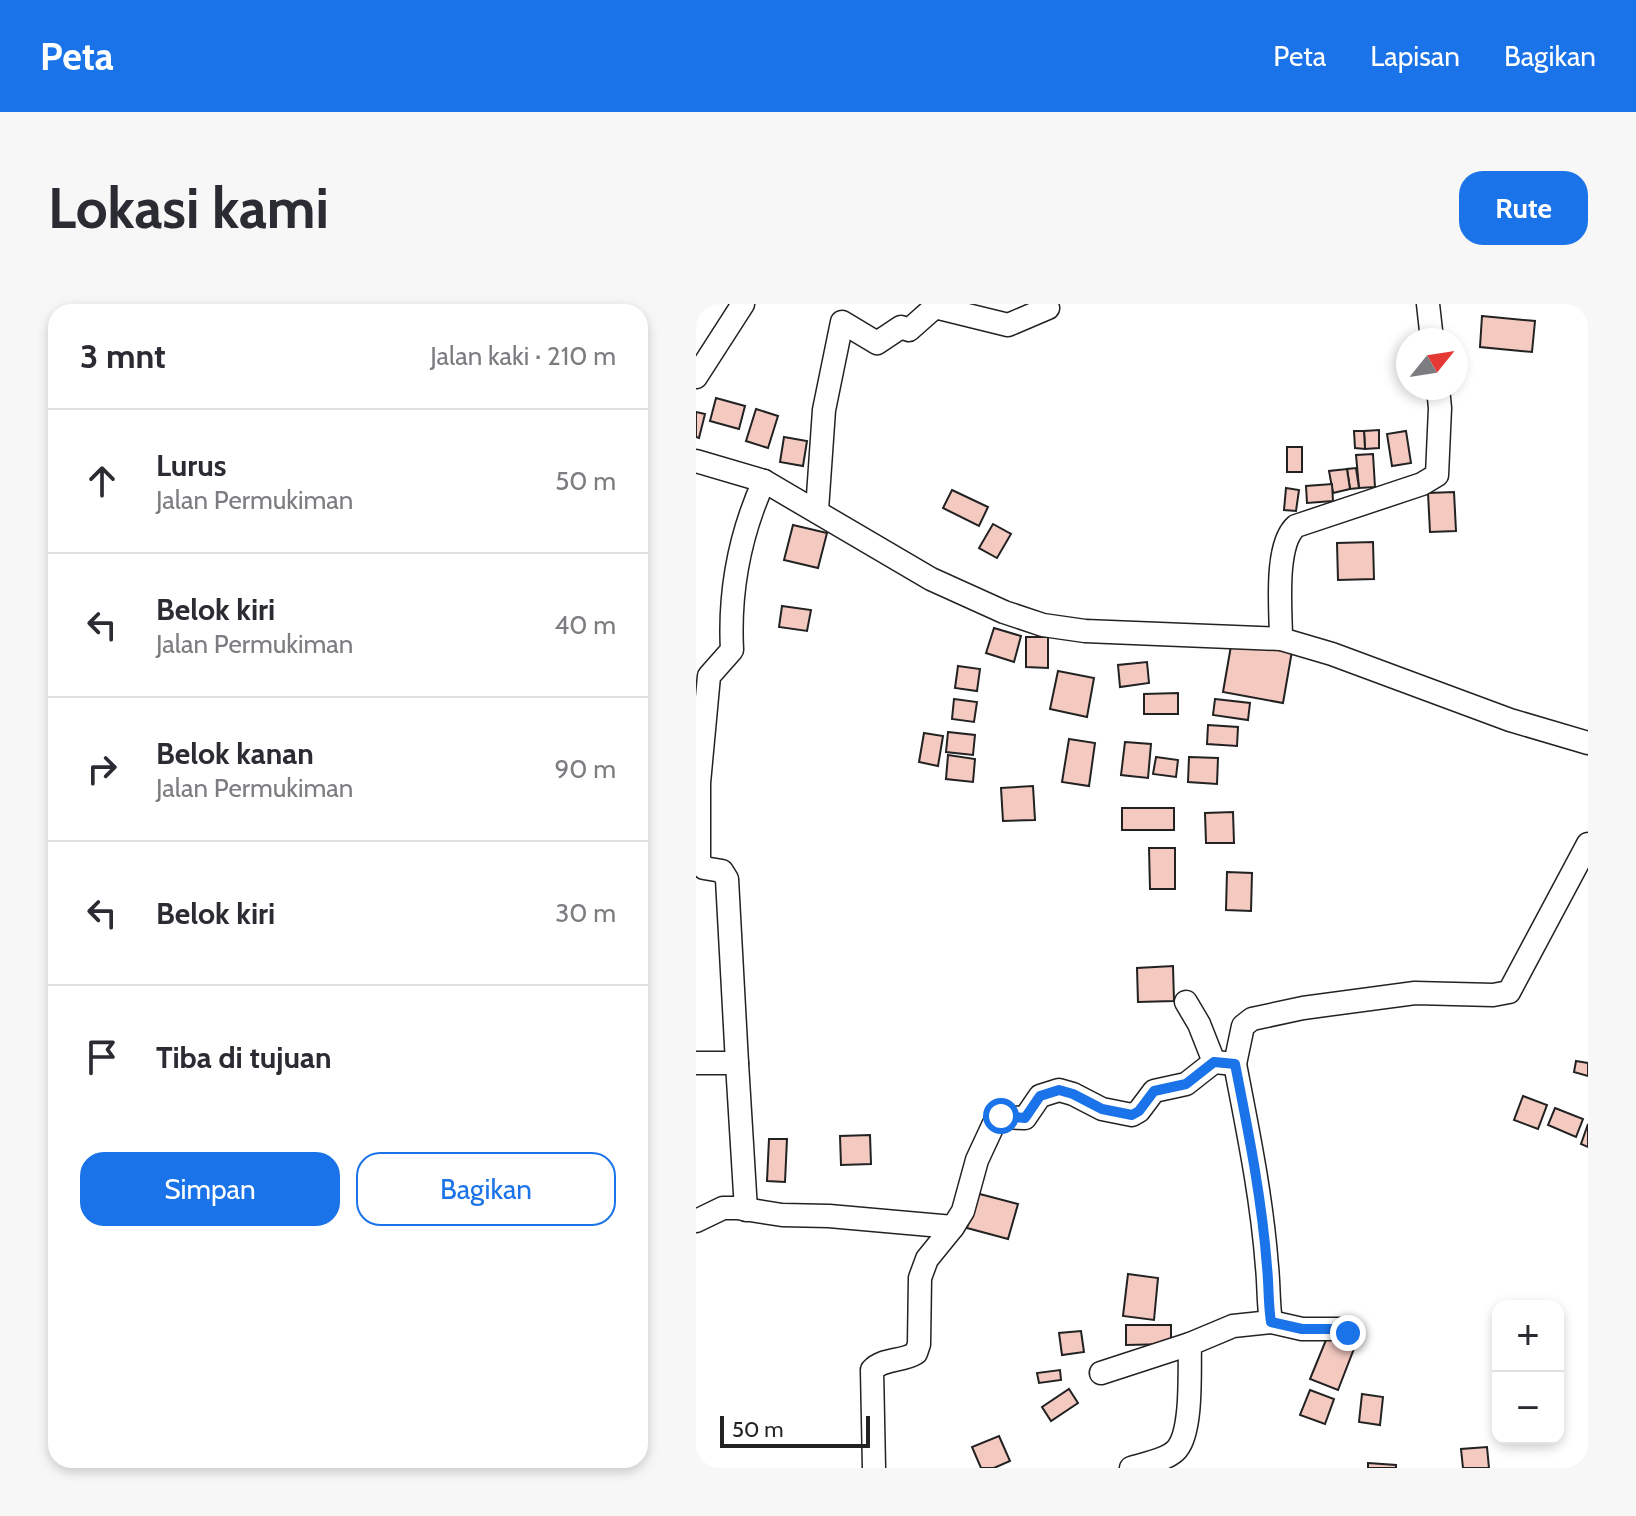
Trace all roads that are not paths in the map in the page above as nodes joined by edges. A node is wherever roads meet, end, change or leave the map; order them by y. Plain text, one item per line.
1 (743, 304) edge
2 (1428, 304) edge
3 (1048, 308) dead end
4 (1431, 328) edge
5 (696, 377) edge
6 (1439, 400) edge
7 (696, 461) edge
8 (764, 481) junction
9 (817, 510) junction
10 (1281, 639) junction
11 (1588, 743) edge
12 (1588, 844) edge
13 (1186, 1002) dead end
14 (696, 1063) edge
15 (737, 1063) junction
16 (1224, 1063) junction
17 (746, 1210) junction
18 (696, 1221) edge
19 (953, 1227) junction
20 (1271, 1322) junction
21 (1348, 1333) dead end
22 (1190, 1344) junction
23 (1101, 1373) dead end
24 (874, 1468) edge
25 (1131, 1468) edge

1 - 5 street
2 - 4 street
3 - 9 street
6 - 10 street
7 - 8 street
8 - 9 street
8 - 15 street
9 - 10 street
10 - 11 street
12 - 16 street
13 - 16 street
14 - 15 street
15 - 17 street
16 - 19 street
16 - 20 street
17 - 18 street
17 - 19 street
19 - 24 street
20 - 21 street
20 - 22 street
22 - 23 street
22 - 25 street

